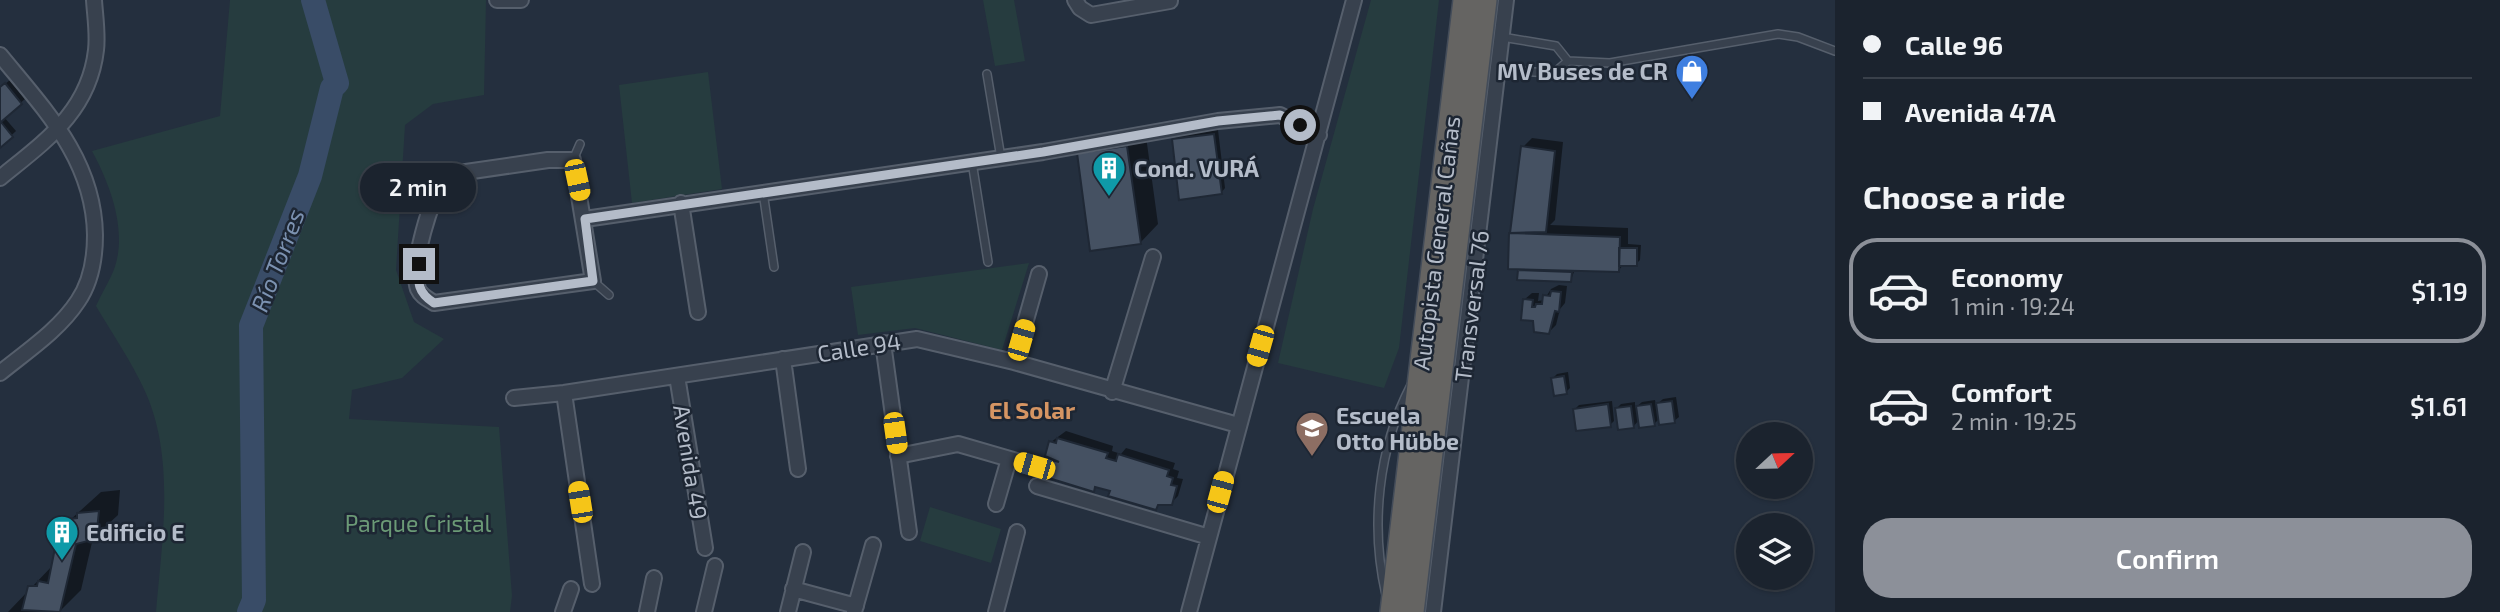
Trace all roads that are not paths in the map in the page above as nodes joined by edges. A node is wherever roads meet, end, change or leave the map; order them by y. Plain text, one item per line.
1 (94, 0) edge
2 (498, 0) edge
3 (521, 0) edge
4 (1352, 0) edge
5 (1465, 0) edge
6 (1485, 0) edge
7 (1506, 0) edge
8 (1170, 1) edge
9 (1077, 4) edge
10 (1502, 37) junction
11 (1835, 51) edge
12 (0, 55) edge
13 (1568, 61) junction
14 (1498, 70) junction
15 (987, 74) dead end
16 (61, 129) junction
17 (1319, 135) junction
18 (580, 144) dead end
19 (1001, 158) junction
20 (573, 160) junction
21 (972, 162) junction
22 (0, 178) edge
23 (763, 191) junction
24 (681, 203) junction
25 (585, 219) junction
26 (1153, 257) dead end
27 (988, 262) dead end
28 (774, 267) dead end
29 (1039, 274) dead end
30 (593, 281) junction
31 (609, 295) dead end
32 (698, 312) dead end
33 (883, 343) junction
34 (783, 359) junction
35 (1014, 362) junction
36 (0, 373) edge
37 (677, 376) junction
38 (1112, 392) junction
39 (564, 393) junction
40 (514, 398) dead end
41 (1238, 425) junction
42 (898, 456) junction
43 (1009, 459) junction
44 (1034, 466) dead end
45 (798, 469) dead end
46 (1037, 486) dead end
47 (996, 503) dead end
48 (909, 532) dead end
49 (1017, 532) dead end
50 (1209, 537) junction
51 (873, 545) dead end
52 (705, 548) dead end
53 (803, 552) dead end
54 (715, 566) dead end
55 (654, 578) dead end
56 (592, 584) dead end
57 (571, 589) dead end
58 (793, 589) junction
59 (855, 609) edge
60 (651, 611) edge
61 (563, 612) edge
62 (704, 612) edge
63 (788, 612) edge
64 (996, 612) edge
65 (1189, 612) edge
66 (1391, 612) edge
67 (1412, 612) edge
68 (1433, 612) edge

1 - 16 street
2 - 3 street
4 - 17 street
5 - 66 highway, Autopista General Cañas
6 - 67 highway, Autopista General Cañas
7 - 10 street, Transversal 76
8 - 9 street
10 - 13 lane
10 - 14 street, Transversal 76
11 - 13 lane
12 - 16 street
13 - 14 lane
14 - 68 street, Transversal 76
15 - 19 lane
16 - 22 street
16 - 36 street
17 - 19 street
17 - 41 street
18 - 20 lane
19 - 21 street
20 - 25 street
20 - 30 street
21 - 23 street
21 - 27 lane
23 - 24 street
23 - 28 lane
24 - 25 street
24 - 32 street
25 - 30 street
26 - 38 street
29 - 35 street
30 - 31 lane
33 - 34 street, Calle 94
33 - 35 street, Calle 94
33 - 42 street
34 - 37 street, Calle 94
34 - 45 street
35 - 38 street, Calle 94
37 - 39 street, Calle 94
37 - 52 street, Avenida 49
38 - 41 street, Calle 94
39 - 40 street, Calle 94
39 - 56 street
41 - 50 street
42 - 43 street
42 - 48 street
43 - 44 street
43 - 47 street
46 - 50 street
49 - 64 street
50 - 65 street
51 - 59 street
53 - 58 street
54 - 62 street
55 - 60 street
57 - 61 street
58 - 59 street
58 - 63 street

